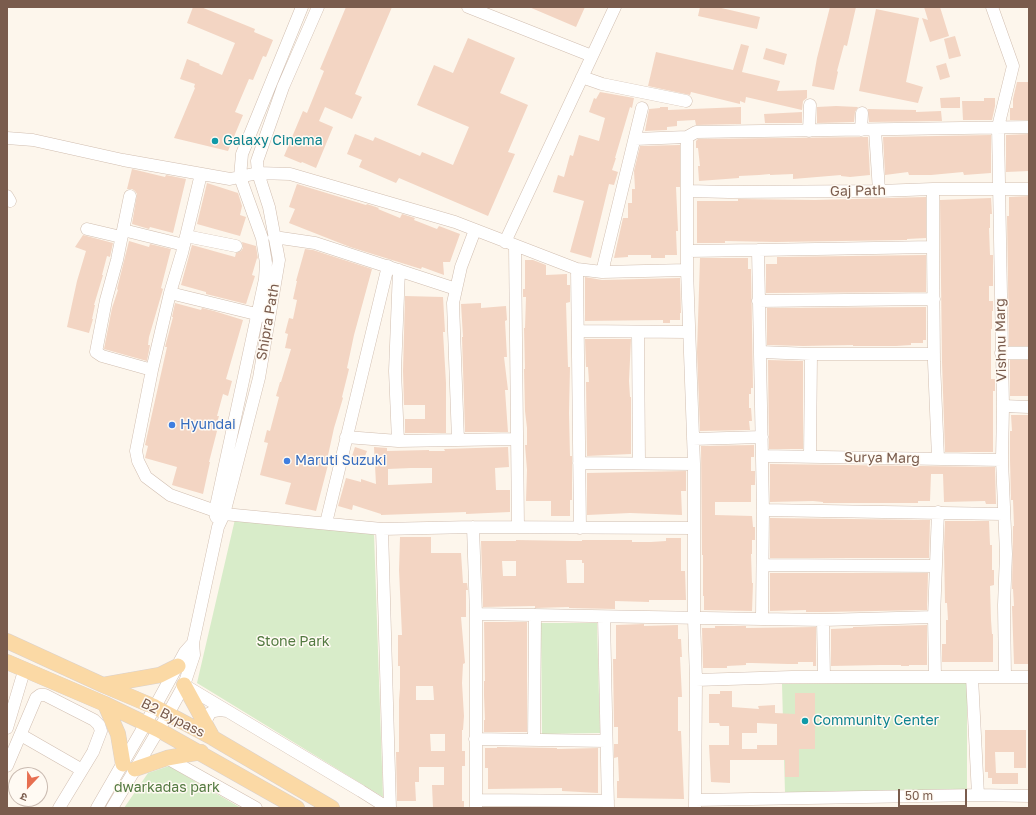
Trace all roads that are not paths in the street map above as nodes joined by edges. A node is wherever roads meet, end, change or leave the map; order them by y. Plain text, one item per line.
1 (302, 7) edge
2 (318, 7) edge
3 (468, 7) edge
4 (615, 7) edge
5 (992, 7) edge
6 (592, 56) junction
7 (582, 77) junction
8 (686, 101) dead end
9 (810, 105) dead end
10 (642, 108) dead end
11 (862, 113) dead end
12 (998, 127) junction
13 (1029, 127) edge
14 (861, 130) junction
15 (875, 130) junction
16 (810, 131) junction
17 (687, 137) junction
18 (7, 138) edge
19 (635, 139) junction
20 (258, 173) junction
21 (201, 174) junction
22 (240, 177) junction
23 (933, 189) junction
24 (1000, 189) junction
25 (1029, 189) edge
26 (688, 190) junction
27 (878, 192) junction
28 (130, 196) dead end
29 (87, 229) dead end
30 (475, 230) junction
31 (122, 234) junction
32 (274, 236) junction
33 (185, 241) junction
34 (510, 243) junction
35 (236, 246) dead end
36 (932, 247) junction
37 (758, 250) junction
38 (688, 251) junction
39 (394, 268) junction
40 (577, 269) junction
41 (687, 270) junction
42 (602, 272) junction
43 (456, 289) junction
44 (170, 293) junction
45 (934, 299) junction
46 (758, 301) junction
47 (257, 314) junction
48 (269, 317) junction
49 (578, 331) junction
50 (638, 332) junction
51 (688, 332) junction
52 (761, 352) junction
53 (1001, 353) junction
54 (1029, 353) edge
55 (811, 354) junction
56 (934, 354) junction
57 (152, 370) junction
58 (1003, 406) junction
59 (1029, 407) edge
60 (346, 437) junction
61 (762, 437) junction
62 (516, 439) junction
63 (692, 439) junction
64 (458, 440) junction
65 (398, 441) junction
66 (762, 456) junction
67 (810, 457) junction
68 (938, 458) junction
69 (1002, 460) junction
70 (579, 463) junction
71 (639, 464) junction
72 (694, 464) junction
73 (763, 510) junction
74 (219, 512) junction
75 (938, 512) junction
76 (1003, 514) junction
77 (326, 523) junction
78 (473, 527) junction
79 (518, 527) junction
80 (580, 528) junction
81 (694, 528) junction
82 (382, 529) junction
83 (763, 565) junction
84 (936, 566) junction
85 (476, 614) junction
86 (535, 615) junction
87 (604, 617) junction
88 (934, 617) junction
89 (694, 619) junction
90 (762, 619) junction
91 (823, 620) junction
92 (7, 641) edge
93 (193, 643) junction
94 (7, 662) edge
95 (178, 666) junction
96 (24, 671) junction
97 (824, 677) junction
98 (935, 677) junction
99 (972, 677) junction
100 (1005, 677) junction
101 (1029, 677) edge
102 (696, 680) junction
103 (103, 685) junction
104 (184, 685) junction
105 (105, 704) junction
106 (155, 707) junction
107 (227, 711) junction
108 (168, 714) junction
109 (204, 724) junction
110 (153, 726) junction
111 (7, 728) edge
112 (21, 735) junction
113 (213, 738) junction
114 (475, 739) junction
115 (534, 740) junction
116 (606, 741) junction
117 (202, 752) junction
118 (167, 758) junction
119 (7, 766) edge
120 (129, 766) junction
121 (82, 770) junction
122 (978, 795) junction
123 (1023, 796) edge
124 (762, 803) edge
125 (476, 804) edge
126 (608, 804) edge
127 (695, 804) edge
128 (59, 808) edge
129 (97, 808) edge
130 (112, 808) edge
131 (256, 808) edge
132 (297, 808) edge
133 (332, 808) edge
134 (389, 808) edge
135 (1017, 808) edge

1 - 22 street
2 - 20 street, Shipra Path
3 - 6 street
4 - 6 street
5 - 12 street, Vishnu Marg
6 - 7 street
7 - 8 street
7 - 34 street
9 - 16 street
10 - 19 street
11 - 14 street
12 - 13 street
12 - 15 street
12 - 24 street, Vishnu Marg
14 - 15 street
14 - 16 street
15 - 27 street
16 - 17 street
17 - 19 street
17 - 26 street
18 - 21 street
19 - 42 street
20 - 22 street
20 - 30 street
20 - 32 street, Shipra Path
21 - 22 street
21 - 33 street
22 - 47 street
23 - 24 street, Gaj Path
23 - 27 street, Gaj Path
23 - 36 street
24 - 25 street, Gaj Path
24 - 53 street, Vishnu Marg
26 - 27 street, Gaj Path
26 - 38 street
28 - 31 street
29 - 31 street
30 - 34 street
30 - 43 street
31 - 33 street
31 - 57 street
32 - 39 street
32 - 48 street, Shipra Path
33 - 35 street
33 - 44 street
34 - 40 street
34 - 62 street
36 - 37 street
36 - 45 street
37 - 38 street
37 - 46 street
38 - 41 street
39 - 43 street
39 - 60 street
39 - 65 street
40 - 42 street
40 - 49 street
41 - 42 street
41 - 51 street
43 - 64 street
44 - 47 street
44 - 57 street
45 - 46 street
45 - 56 street
46 - 52 street
47 - 48 street
47 - 74 street
48 - 74 street, Shipra Path
49 - 50 street
49 - 70 street
50 - 51 street
50 - 71 street
51 - 63 street
52 - 55 street
52 - 61 street
53 - 54 street
53 - 58 street, Vishnu Marg
55 - 56 street
55 - 67 street
56 - 68 street
57 - 74 street
58 - 59 street
58 - 69 street, Vishnu Marg
60 - 65 street
60 - 77 street
61 - 63 street
61 - 66 street
62 - 64 street
62 - 79 street
63 - 72 street
64 - 65 street
66 - 67 street, Surya Marg
66 - 73 street
67 - 68 street, Surya Marg
68 - 69 street, Surya Marg
69 - 76 street, Vishnu Marg
70 - 71 street
70 - 80 street
71 - 72 street
72 - 81 street
73 - 75 street
73 - 83 street
74 - 77 street
74 - 93 street, Shipra Path
75 - 76 street
75 - 84 street
76 - 100 street, Vishnu Marg
77 - 82 street
78 - 79 street
78 - 82 street
78 - 85 street
79 - 80 street
80 - 81 street
81 - 89 street
82 - 134 street
83 - 84 street
83 - 90 street
84 - 88 street
85 - 86 street
85 - 114 street
86 - 87 street
86 - 115 street
87 - 89 street
87 - 116 street
88 - 91 street
88 - 98 street
89 - 90 street
89 - 102 street
90 - 91 street
91 - 97 street
92 - 103 main road, B2 Bypass
93 - 95 street, Shipra Path
93 - 104 street, Shipra Path
94 - 96 main road, B2 Bypass
95 - 103 main road
95 - 106 street, Shipra Path
96 - 105 main road, B2 Bypass
96 - 111 street
97 - 98 street
97 - 102 street
98 - 99 street
99 - 100 street
99 - 122 street
100 - 101 street
102 - 127 street
103 - 106 main road, B2 Bypass
104 - 107 street
104 - 108 street, Shipra Path
104 - 109 main road
105 - 110 main road, B2 Bypass
105 - 120 main road
106 - 108 main road, B2 Bypass
106 - 110 street, Shipra Path
107 - 109 street
107 - 134 street
108 - 110 street, Shipra Path
108 - 113 main road, B2 Bypass
109 - 113 main road
110 - 117 main road, B2 Bypass
110 - 120 street, Shipra Path
112 - 119 street
112 - 121 street
112 - 121 street
113 - 133 main road, B2 Bypass
114 - 115 street
114 - 125 street
115 - 116 street
116 - 126 street
117 - 118 main road
117 - 132 main road, B2 Bypass
118 - 120 main road
118 - 131 street
120 - 129 street
120 - 130 street, Shipra Path
121 - 128 street
122 - 123 street
122 - 124 street
123 - 135 street
124 - 127 street
125 - 126 street

